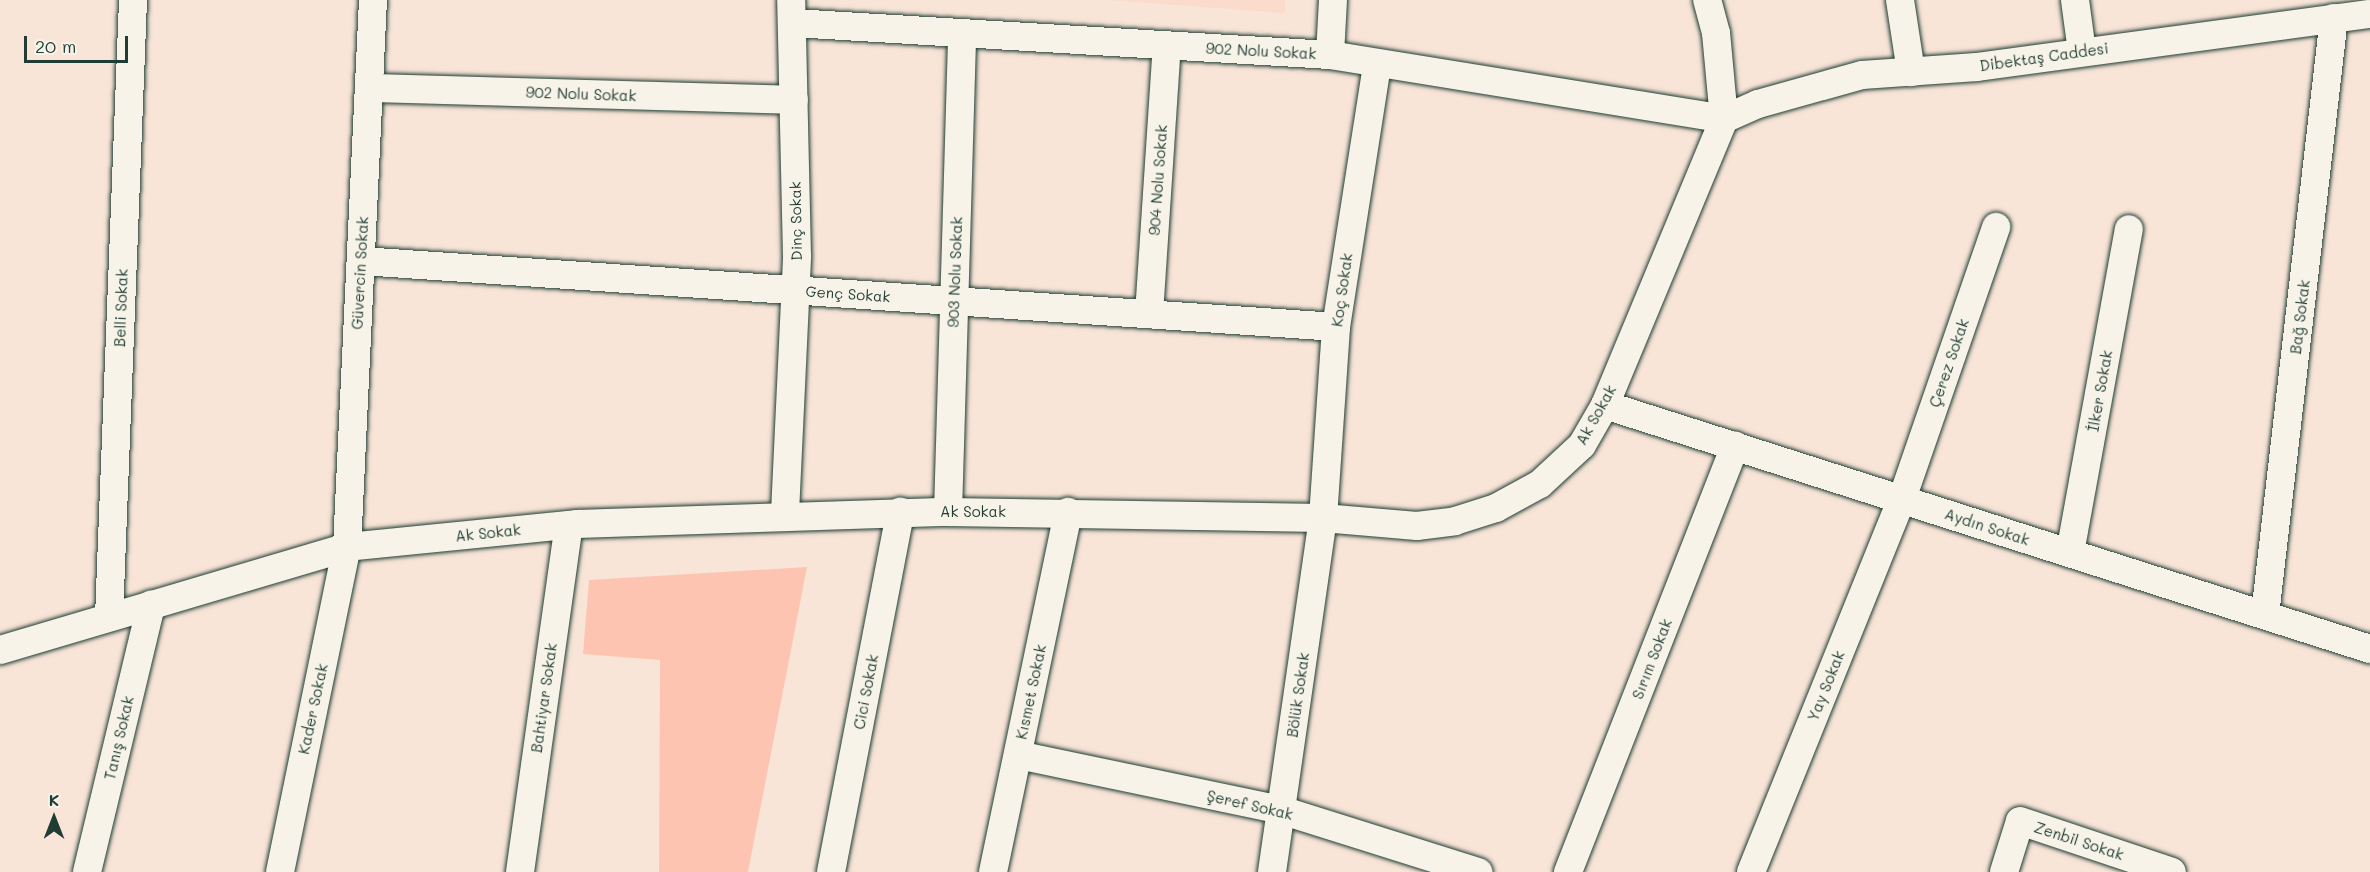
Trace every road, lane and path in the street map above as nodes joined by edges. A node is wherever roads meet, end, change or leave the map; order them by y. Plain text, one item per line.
1 (133, 0) edge
2 (373, 0) edge
3 (1333, 0) edge
4 (1707, 0) edge
5 (1900, 0) edge
6 (2075, 0) edge
7 (792, 11) edge
8 (2370, 14) edge
9 (2334, 18) junction
10 (962, 33) junction
11 (1167, 46) junction
12 (2082, 52) junction
13 (1330, 56) junction
14 (1377, 64) junction
15 (1911, 72) junction
16 (369, 88) junction
17 (794, 100) junction
18 (1724, 119) junction
19 (1996, 227) dead end
20 (2129, 230) dead end
21 (361, 261) junction
22 (796, 290) junction
23 (954, 301) junction
24 (1149, 314) junction
25 (1336, 327) junction
26 (1605, 405) junction
27 (1735, 446) junction
28 (1902, 499) junction
29 (900, 512) junction
30 (948, 512) junction
31 (1068, 512) junction
32 (785, 513) junction
33 (1323, 518) junction
34 (569, 525) junction
35 (347, 547) junction
36 (2070, 553) junction
37 (151, 605) junction
38 (2265, 615) junction
39 (109, 617) junction
40 (2370, 649) edge
41 (0, 650) edge
42 (1018, 755) junction
43 (1281, 810) junction
44 (1444, 866) edge
45 (87, 872) edge
46 (280, 872) edge
47 (520, 872) edge
48 (831, 872) edge
49 (993, 872) edge
50 (1272, 872) edge
51 (1478, 872) edge
52 (1568, 872) edge
53 (1751, 872) edge
54 (2004, 872) edge
55 (2172, 872) edge

1 - 39 street, Belli Sokak
2 - 16 street, Güvercin Sokak
3 - 13 street
4 - 18 street
5 - 15 street
6 - 12 street
7 - 10 street, 902 Nolu Sokak
7 - 17 street, Dinç Sokak
8 - 9 street, Dibektaş Caddesi
9 - 12 street, Dibektaş Caddesi
9 - 38 street, Bağ Sokak
10 - 11 street, 902 Nolu Sokak
10 - 23 street, 903 Nolu Sokak
11 - 13 street, 902 Nolu Sokak
11 - 24 street, 904 Nolu Sokak
12 - 15 street, Dibektaş Caddesi
13 - 14 street, 902 Nolu Sokak
14 - 18 street, 902 Nolu Sokak
14 - 25 street, Koç Sokak
15 - 18 street, Dibektaş Caddesi
16 - 17 street, 902 Nolu Sokak
16 - 21 street, Güvercin Sokak
17 - 22 street, Dinç Sokak
18 - 26 street, Ak Sokak
19 - 28 street, Çerez Sokak
20 - 36 street, İlker Sokak
21 - 22 street, Genç Sokak
21 - 35 street, Güvercin Sokak
22 - 23 street, Genç Sokak
22 - 32 street, Dinç Sokak
23 - 24 street, Genç Sokak
23 - 30 street, 903 Nolu Sokak
24 - 25 street, Genç Sokak
25 - 33 street, Koç Sokak
26 - 27 street, Aydın Sokak
26 - 33 street, Ak Sokak
27 - 28 street, Aydın Sokak
27 - 52 street, Sırım Sokak
28 - 36 street, Aydın Sokak
28 - 53 street, Yay Sokak
29 - 30 street, Ak Sokak
29 - 32 street, Ak Sokak
29 - 48 street, Cici Sokak
30 - 31 street, Ak Sokak
31 - 33 street, Ak Sokak
31 - 42 street, Kısmet Sokak
32 - 34 street, Ak Sokak
33 - 43 street, Bölük Sokak
34 - 35 street, Ak Sokak
34 - 47 street, Bahtiyar Sokak
35 - 37 street, Ak Sokak
35 - 46 street, Kader Sokak
36 - 38 street, Aydın Sokak
37 - 39 street, Ak Sokak
37 - 45 street, Tanış Sokak
38 - 40 street, Aydın Sokak
39 - 41 street, Ak Sokak
42 - 43 street, Şeref Sokak
42 - 49 street, Kısmet Sokak
43 - 44 street, Şeref Sokak
43 - 50 street, Bölük Sokak
44 - 51 street, Şeref Sokak
54 - 55 street, Zenbil Sokak

